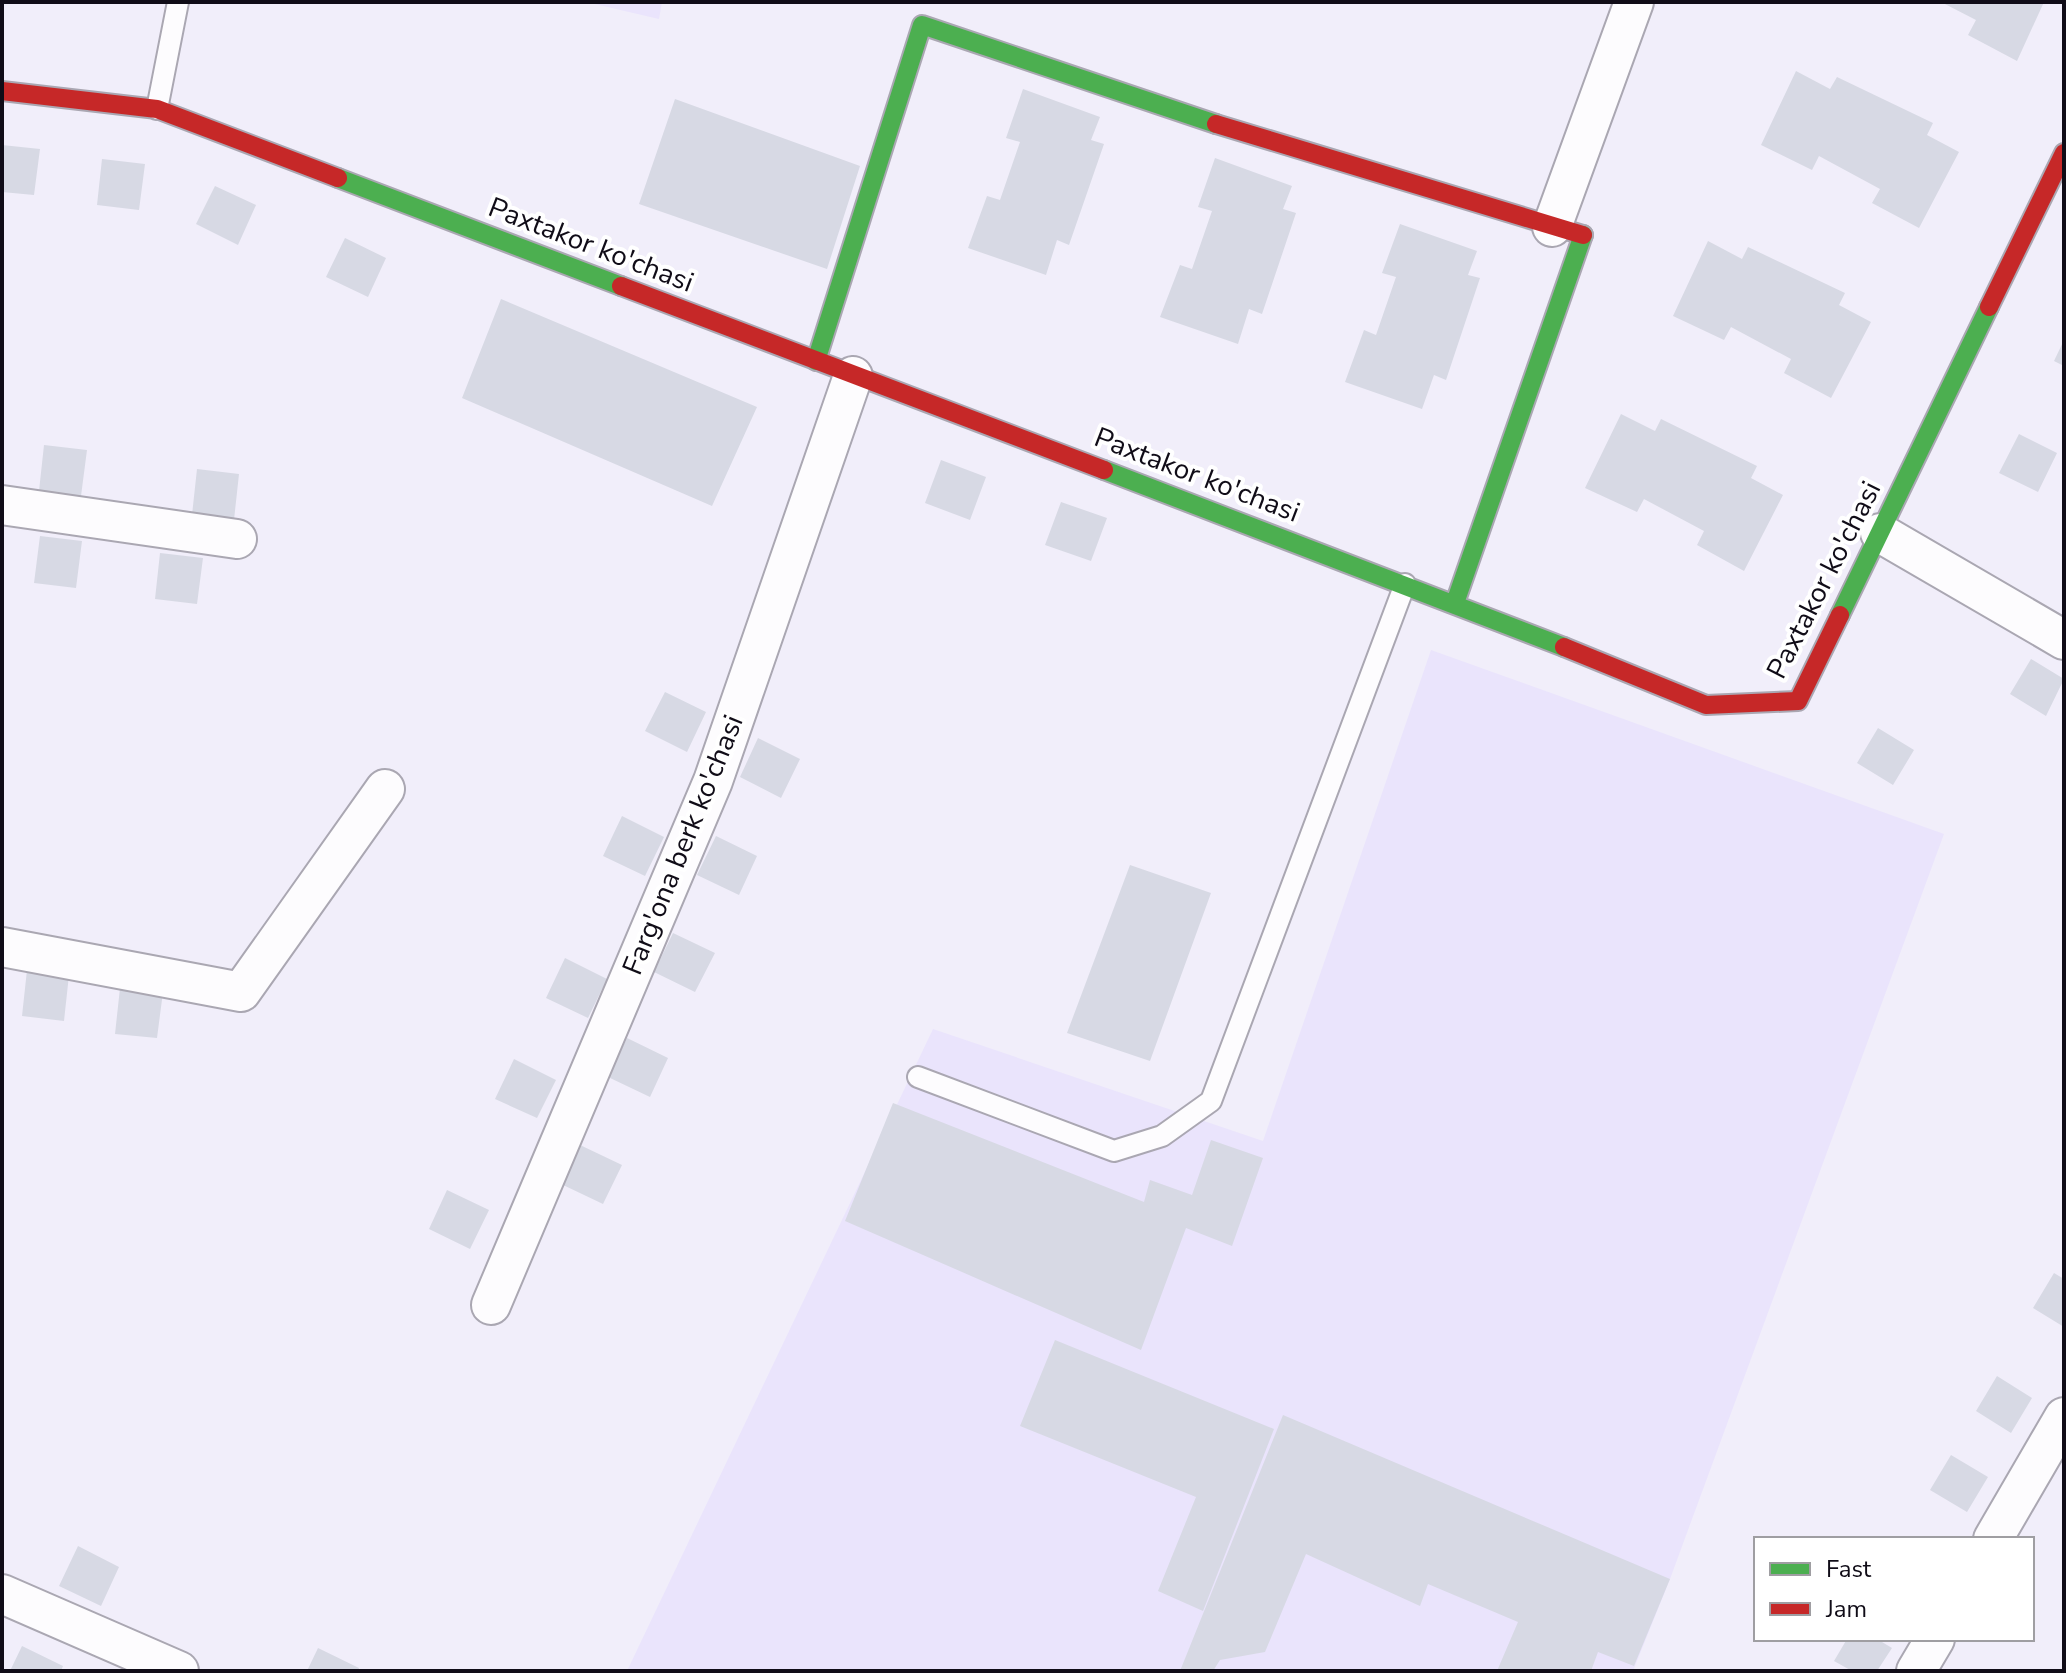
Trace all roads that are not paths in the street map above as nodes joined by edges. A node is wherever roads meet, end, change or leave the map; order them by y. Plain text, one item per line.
1 (178, 2) edge
2 (1634, 2) edge
3 (922, 19) edge
4 (2, 91) edge
5 (157, 109) junction
6 (2064, 153) edge
7 (1552, 227) junction
8 (816, 361) junction
9 (853, 376) junction
10 (2, 505) edge
11 (1880, 533) junction
12 (237, 539) dead end
13 (1405, 584) junction
14 (1455, 603) junction
15 (2064, 640) edge
16 (385, 789) dead end
17 (2, 947) edge
18 (918, 1077) dead end
19 (491, 1305) dead end
20 (2064, 1417) edge
21 (1994, 1537) edge
22 (2, 1594) edge
23 (1934, 1641) edge
24 (179, 1671) edge
25 (1916, 1671) edge

1 - 5 lane
2 - 7 street
3 - 7 street
3 - 8 street
4 - 5 street, Paxtakor ko'chasi
5 - 8 street, Paxtakor ko'chasi
6 - 11 street, Paxtakor ko'chasi
7 - 14 street
8 - 9 street, Paxtakor ko'chasi
9 - 13 street, Paxtakor ko'chasi
9 - 19 street, Farg'ona berk ko'chasi
10 - 12 street
11 - 14 street, Paxtakor ko'chasi
11 - 15 street
13 - 14 street, Paxtakor ko'chasi
13 - 18 lane
16 - 17 street
20 - 21 street
22 - 24 street
23 - 25 street

